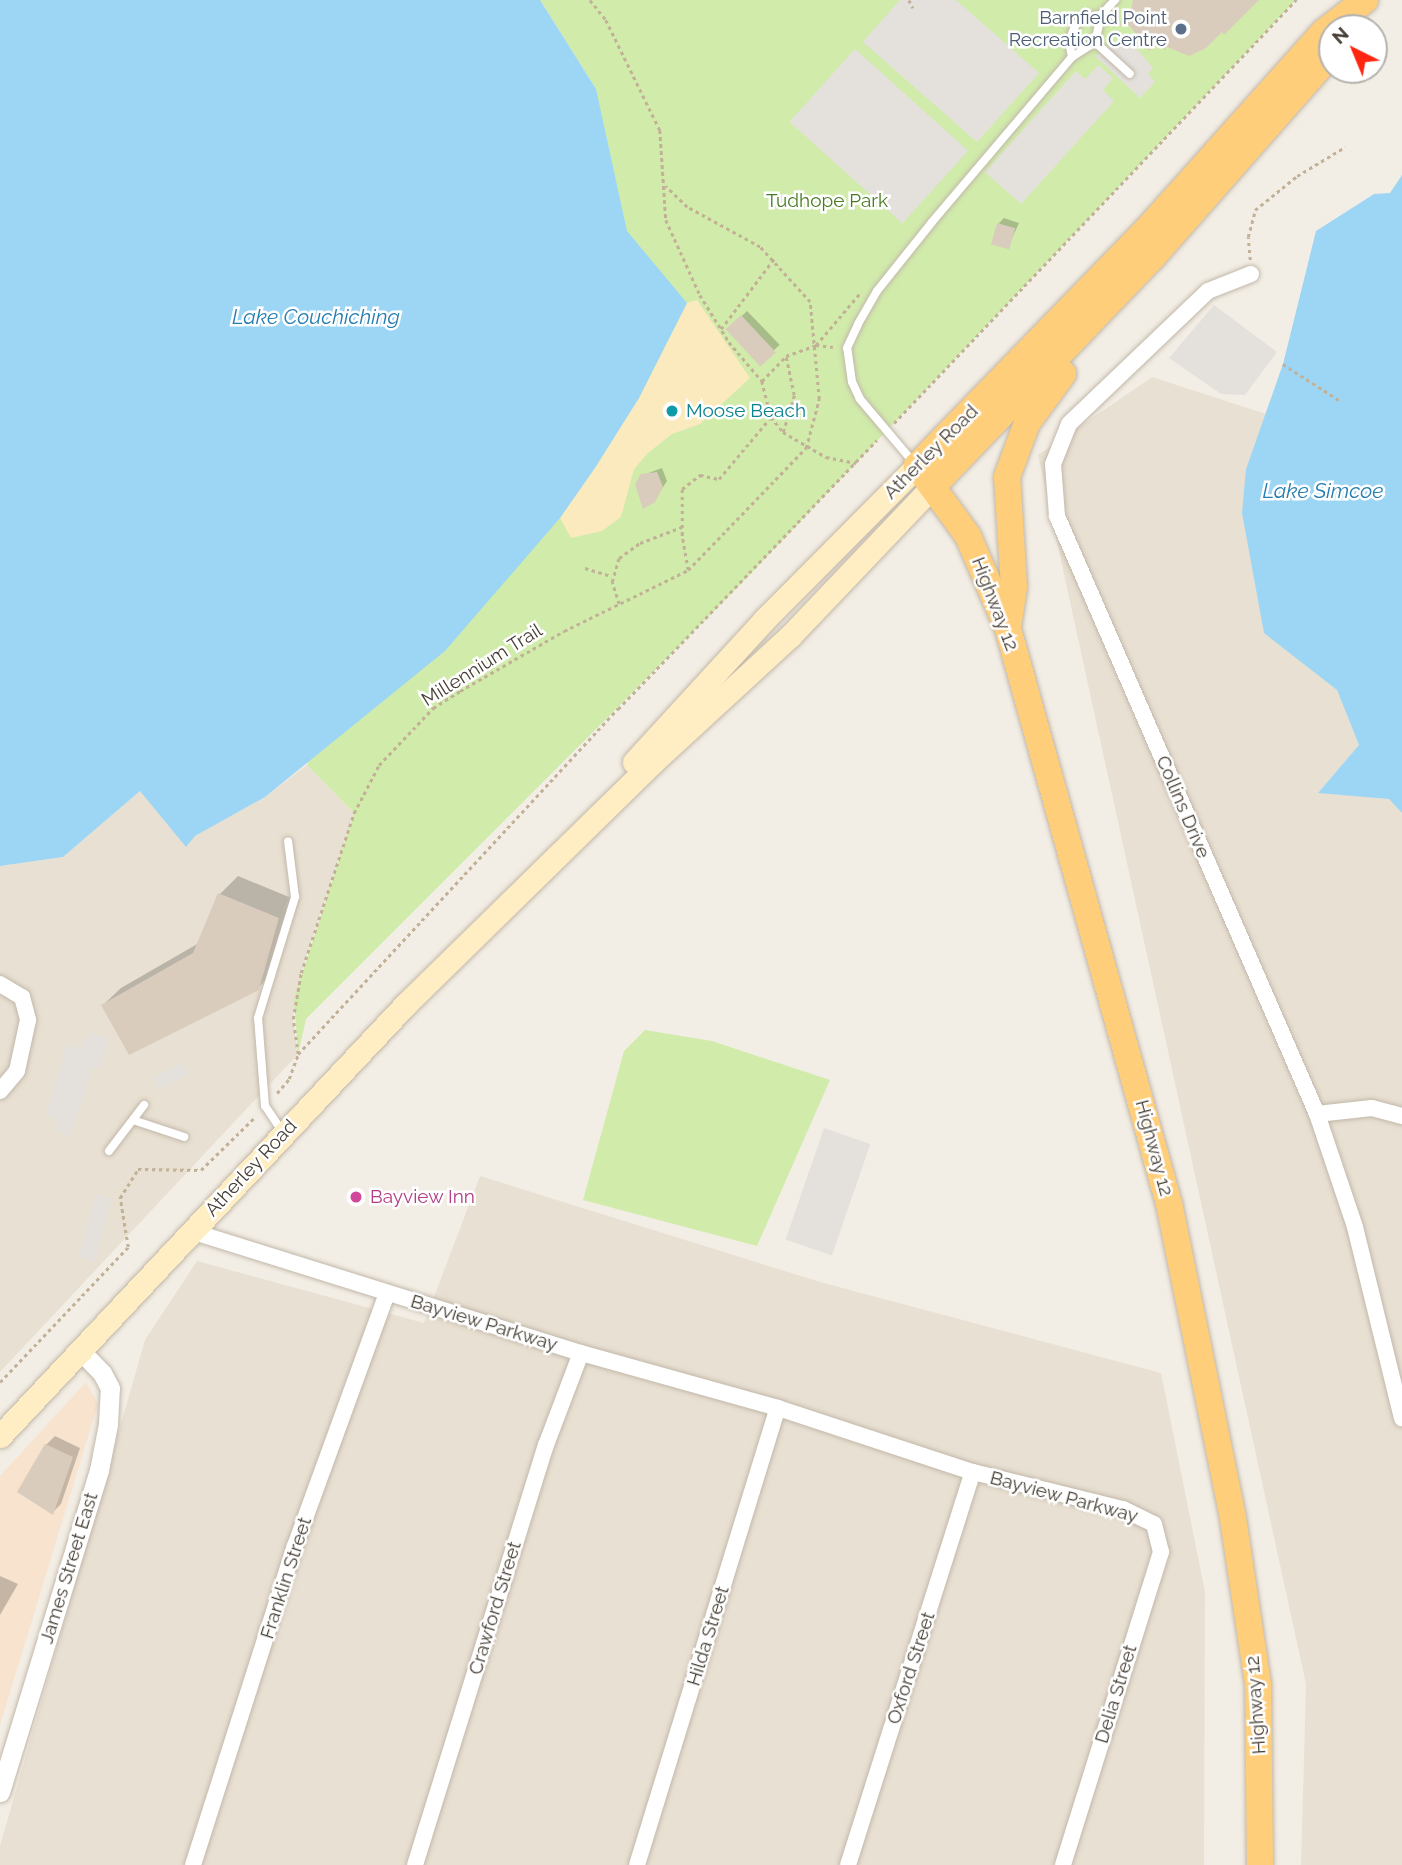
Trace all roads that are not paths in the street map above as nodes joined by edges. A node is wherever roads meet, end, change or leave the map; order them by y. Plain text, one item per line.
1 (1115, 0) edge
2 (1363, 2) edge
3 (1101, 15) junction
4 (1095, 42) junction
5 (1072, 57) junction
6 (1318, 68) edge
7 (1129, 74) dead end
8 (1152, 258) junction
9 (1251, 274) road end
10 (925, 476) junction
11 (1008, 629) junction
12 (288, 841) dead end
13 (0, 984) edge
14 (0, 1091) edge
15 (144, 1105) dead end
16 (1317, 1114) junction
17 (1402, 1116) edge
18 (133, 1120) junction
19 (283, 1133) junction
20 (184, 1137) dead end
21 (109, 1151) dead end
22 (191, 1231) junction
23 (387, 1293) junction
24 (80, 1350) junction
25 (581, 1353) junction
26 (779, 1408) junction
27 (1402, 1418) edge
28 (0, 1436) edge
29 (973, 1472) junction
30 (1154, 1524) joint
31 (0, 1792) edge
32 (193, 1865) edge
33 (415, 1865) edge
34 (637, 1865) edge
35 (848, 1865) edge
36 (1063, 1865) edge
37 (1260, 1865) edge

1 - 3 lane
2 - 10 highway, Atherley Road
3 - 4 lane
3 - 5 lane
4 - 5 lane
4 - 7 lane
5 - 10 lane
6 - 8 highway, Atherley Road
8 - 10 highway, Atherley Road
8 - 11 highway
9 - 16 street, Collins Drive
10 - 11 highway, Highway 12
10 - 19 main road, Atherley Road
11 - 37 highway, Highway 12
12 - 19 lane
13 - 14 street
15 - 18 lane
16 - 17 street
16 - 27 street, Collins Drive
18 - 20 lane
18 - 21 lane
19 - 22 main road, Atherley Road
22 - 23 street, Bayview Parkway
22 - 24 main road, Atherley Road
23 - 25 street, Bayview Parkway
23 - 32 street, Franklin Street
24 - 28 main road, Atherley Road
24 - 31 street, James Street East
25 - 26 street, Bayview Parkway
25 - 33 street, Crawford Street
26 - 29 street, Bayview Parkway
26 - 34 street, Hilda Street
29 - 30 street, Bayview Parkway
29 - 35 street, Oxford Street
30 - 36 street, Delia Street

